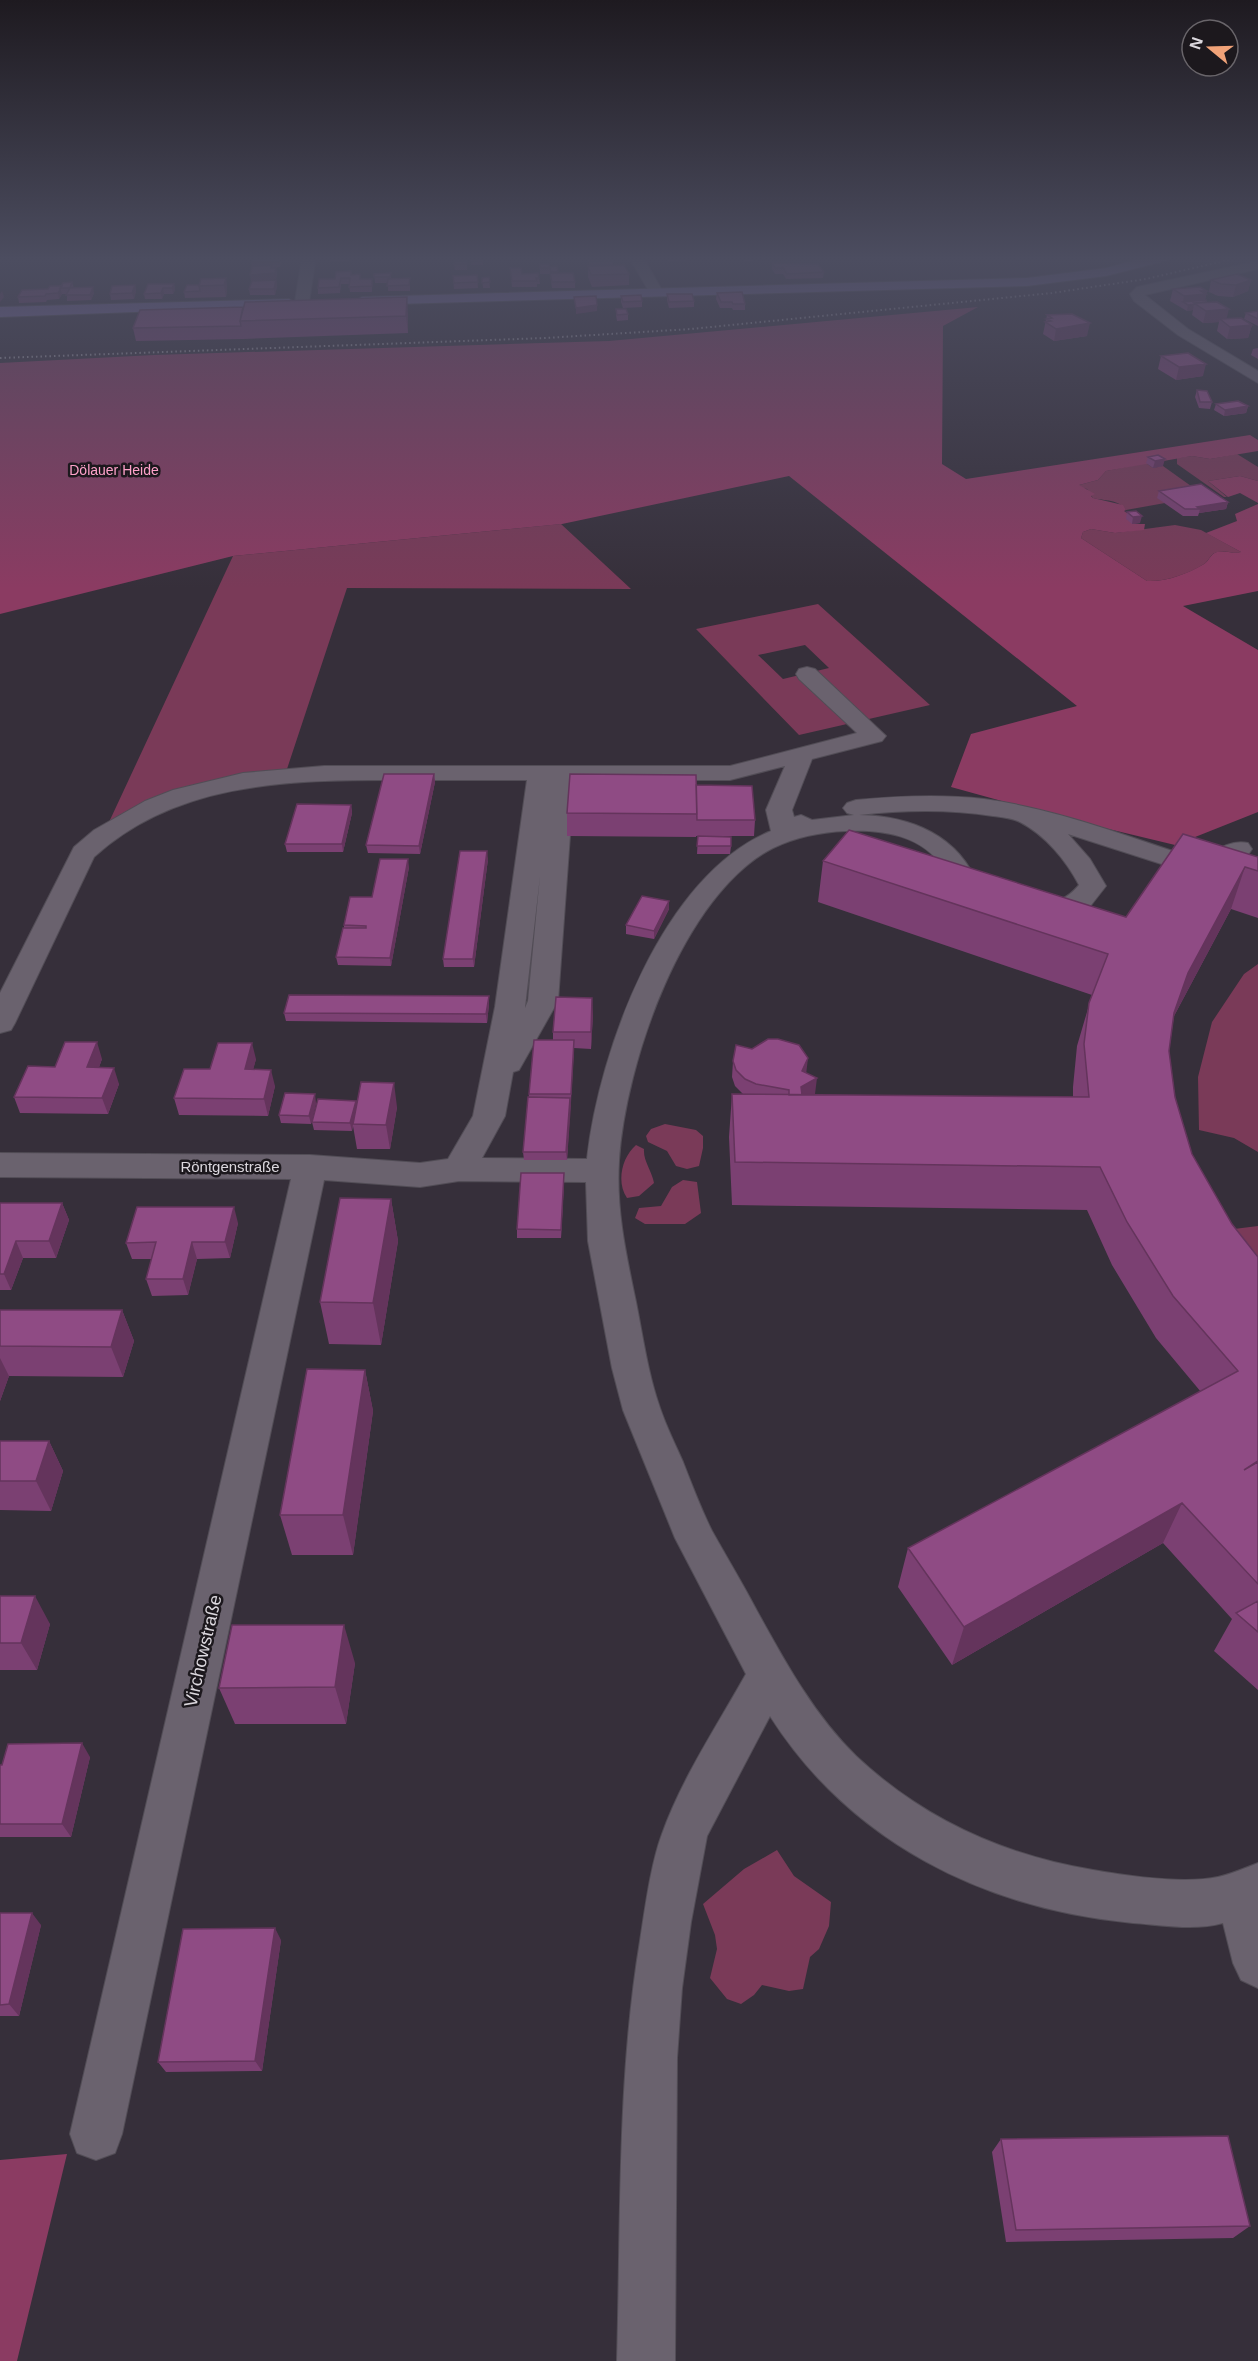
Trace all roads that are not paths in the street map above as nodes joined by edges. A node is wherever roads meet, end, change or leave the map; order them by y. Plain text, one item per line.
1 (1240, 367) edge
2 (1258, 378) edge
3 (807, 674) dead end
4 (802, 755) junction
5 (551, 773) junction
6 (730, 773) junction
7 (1028, 816) junction
8 (782, 822) junction
9 (1239, 849) edge
10 (543, 1001) junction
11 (510, 1007) junction
12 (0, 1023) edge
13 (494, 1088) junction
14 (0, 1166) edge
15 (310, 1167) junction
16 (459, 1169) junction
17 (602, 1171) junction
18 (769, 1675) junction
19 (1249, 1891) edge
20 (1258, 1963) edge
21 (96, 2134) dead end
22 (646, 2361) edge

1 - 2 street
3 - 4 street
4 - 6 street
4 - 8 street
5 - 6 street
5 - 10 street
5 - 11 street
5 - 12 street
6 - 8 street
7 - 8 street
7 - 8 street
7 - 9 street
8 - 17 street
10 - 11 street
10 - 13 street
11 - 13 street
13 - 16 street
14 - 15 street, Röntgenstraße
15 - 16 street, Röntgenstraße
15 - 21 street, Virchowstraße
16 - 17 street, Röntgenstraße
17 - 18 street
18 - 19 street
18 - 22 street
19 - 20 street

